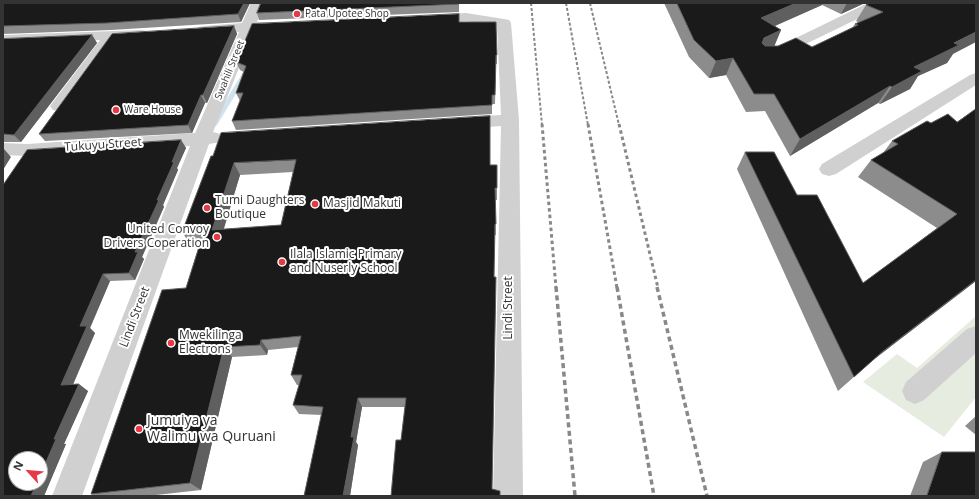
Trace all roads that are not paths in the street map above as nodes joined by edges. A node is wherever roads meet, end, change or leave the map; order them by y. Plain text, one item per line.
1 (258, 3) edge
2 (879, 3) edge
3 (466, 10) edge
4 (419, 19) edge
5 (295, 25) edge
6 (248, 27) junction
7 (187, 31) edge
8 (156, 33) edge
9 (110, 36) junction
10 (3, 40) edge
11 (764, 59) edge
12 (976, 78) edge
13 (510, 120) junction
14 (439, 125) edge
15 (233, 137) edge
16 (202, 138) junction
17 (3, 149) edge
18 (28, 150) junction
19 (15, 168) edge
20 (829, 169) dead end
21 (976, 337) edge
22 (915, 392) dead end
23 (67, 496) edge
24 (508, 496) edge

1 - 6 street, Swahili Street
2 - 11 street
3 - 4 street
3 - 13 street, Lindi Street
5 - 6 street
6 - 7 street
6 - 16 street, Swahili Street
8 - 9 street
9 - 10 street
9 - 18 street
12 - 20 street
13 - 14 street
13 - 24 street, Lindi Street
15 - 16 street, Tukuyu Street
16 - 18 street, Tukuyu Street
16 - 23 street, Lindi Street
17 - 18 street, Tukuyu Street
18 - 19 street
21 - 22 street

